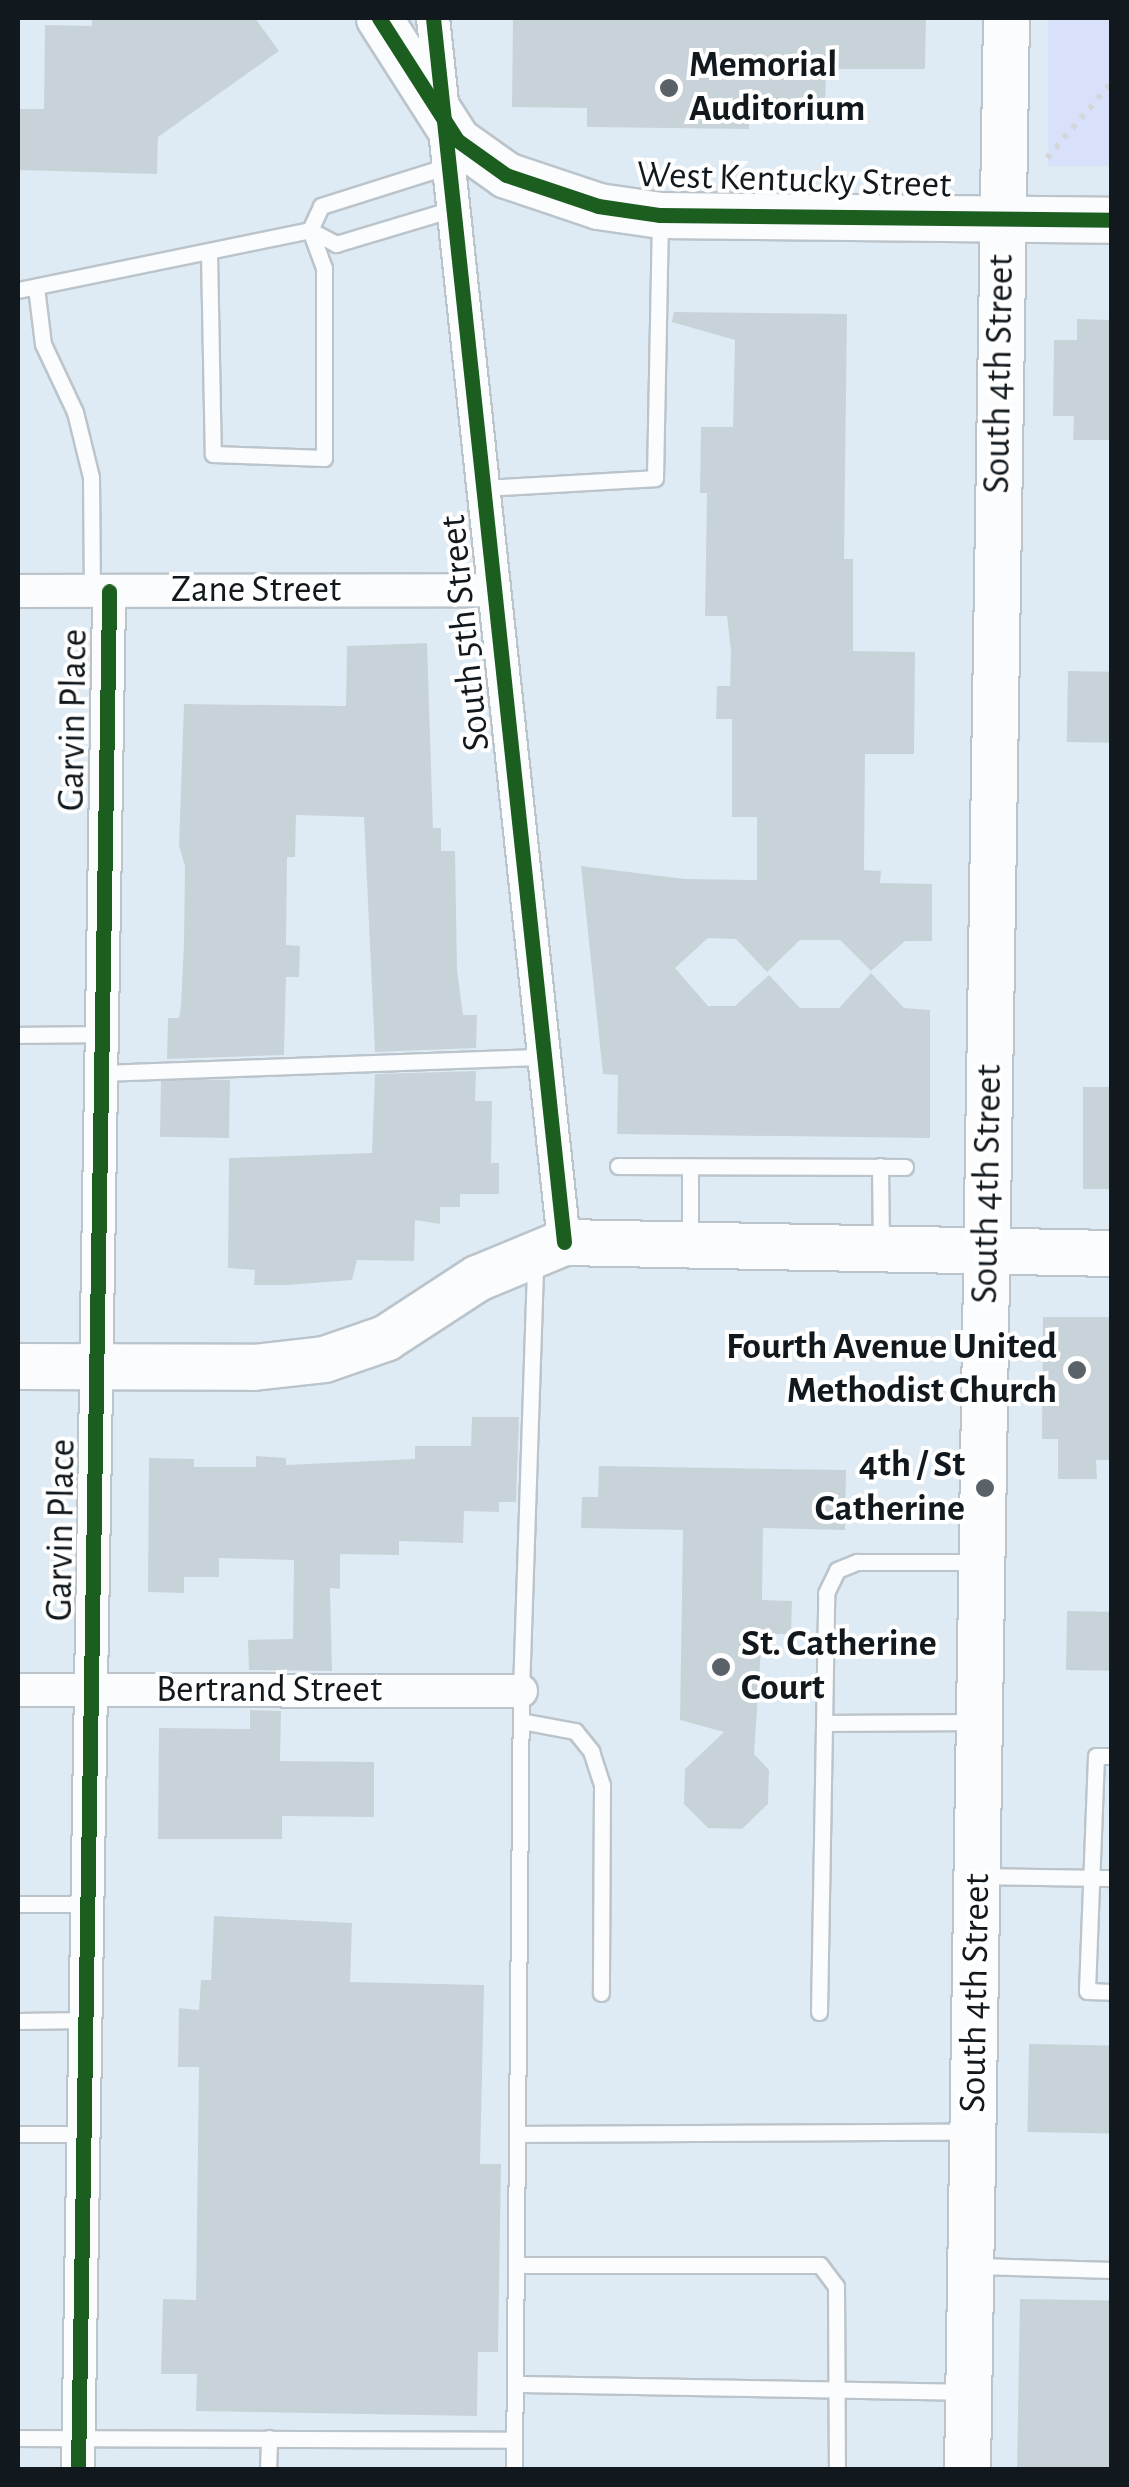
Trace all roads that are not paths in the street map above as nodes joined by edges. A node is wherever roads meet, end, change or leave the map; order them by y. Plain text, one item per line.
1 (379, 18) edge
2 (433, 18) edge
3 (1006, 18) edge
4 (443, 115) junction
5 (448, 166) junction
6 (453, 209) junction
7 (660, 216) junction
8 (1003, 219) junction
9 (1112, 220) edge
10 (310, 230) junction
11 (209, 254) junction
12 (36, 287) junction
13 (18, 290) edge
14 (483, 488) junction
15 (494, 590) junction
16 (18, 591) edge
17 (100, 591) junction
18 (102, 1034) junction
19 (18, 1035) edge
20 (544, 1057) junction
21 (102, 1073) junction
22 (618, 1166) dead end
23 (880, 1166) junction
24 (690, 1167) junction
25 (905, 1167) dead end
26 (690, 1247) junction
27 (881, 1247) junction
28 (550, 1249) junction
29 (986, 1250) junction
30 (1112, 1253) edge
31 (18, 1366) edge
32 (98, 1366) junction
33 (983, 1562) junction
34 (18, 1690) edge
35 (91, 1690) junction
36 (521, 1706) junction
37 (980, 1722) junction
38 (828, 1723) junction
39 (1112, 1756) edge
40 (978, 1876) junction
41 (1089, 1878) junction
42 (1112, 1878) edge
43 (18, 1904) edge
44 (87, 1904) junction
45 (1112, 1992) edge
46 (601, 1993) dead end
47 (820, 2012) dead end
48 (86, 2020) junction
49 (18, 2021) edge
50 (974, 2132) junction
51 (18, 2134) edge
52 (84, 2134) junction
53 (517, 2134) junction
54 (516, 2265) junction
55 (971, 2265) junction
56 (1112, 2270) edge
57 (515, 2384) junction
58 (836, 2390) junction
59 (969, 2392) junction
60 (18, 2438) edge
61 (269, 2438) junction
62 (514, 2440) junction
63 (78, 2453) edge
64 (268, 2470) edge
65 (514, 2470) edge
66 (837, 2470) edge
67 (967, 2470) edge

1 - 4 main road, West Kentucky Street
2 - 4 street, South 5th Street
3 - 8 main road, South 4th Street
4 - 5 street, South 5th Street
4 - 7 main road, West Kentucky Street
5 - 6 street, South 5th Street
5 - 10 lane
6 - 10 lane
6 - 14 street, South 5th Street
7 - 8 main road, West Kentucky Street
7 - 14 lane
8 - 9 main road, West Kentucky Street
8 - 29 main road, South 4th Street
10 - 11 lane
10 - 11 lane
11 - 12 lane
12 - 13 lane
12 - 17 lane
14 - 15 street, South 5th Street
15 - 17 street, Zane Street
15 - 20 street, South 5th Street
16 - 17 street, Zane Street
17 - 18 street, Garvin Place
18 - 19 lane
18 - 21 street, Garvin Place
20 - 21 lane
20 - 28 street, South 5th Street
21 - 32 street, Garvin Place
22 - 24 lane
23 - 24 lane
23 - 25 lane
23 - 27 lane
24 - 26 lane
26 - 27 main road
26 - 28 main road
27 - 29 main road
28 - 32 main road
28 - 36 lane
29 - 30 main road
29 - 33 main road, South 4th Street
31 - 32 main road
32 - 35 street, Garvin Place
33 - 37 main road, South 4th Street
33 - 38 lane
34 - 35 street, Bertrand Street
35 - 36 street, Bertrand Street
35 - 44 street, Garvin Place
36 - 46 lane
36 - 53 lane
37 - 38 lane
37 - 40 main road, South 4th Street
38 - 47 lane
39 - 41 lane
40 - 41 lane
40 - 50 main road, South 4th Street
41 - 42 lane
41 - 45 lane
43 - 44 lane
44 - 48 street, Garvin Place
48 - 49 lane
48 - 52 street, Garvin Place
50 - 53 lane
50 - 55 main road, South 4th Street
51 - 52 lane
52 - 63 street, Garvin Place
53 - 54 lane
54 - 57 lane
54 - 58 lane
55 - 56 lane
55 - 59 main road, South 4th Street
57 - 58 lane
57 - 62 lane
58 - 59 lane
58 - 66 lane
59 - 67 main road, South 4th Street
60 - 63 lane
61 - 62 lane
61 - 63 lane
61 - 64 lane
62 - 65 lane

